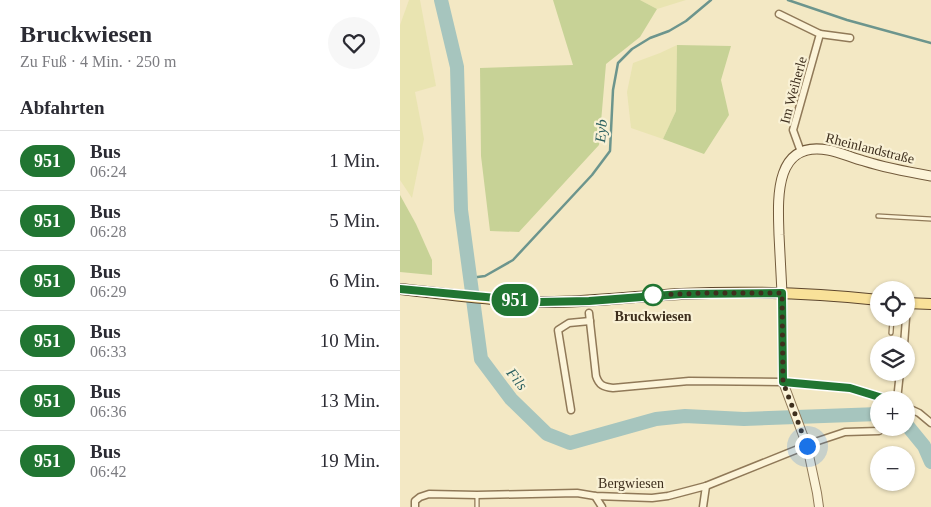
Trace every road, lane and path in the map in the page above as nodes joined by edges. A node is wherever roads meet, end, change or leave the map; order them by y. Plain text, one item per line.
1 (779, 14) dead end
2 (820, 34) junction
3 (850, 38) dead end
4 (800, 152) junction
5 (931, 176) edge
6 (878, 216) dead end
7 (931, 219) edge
8 (400, 290) edge
9 (782, 293) junction
10 (870, 299) edge
11 (915, 303) edge
12 (931, 304) edge
13 (589, 313) dead end
14 (590, 321) junction
15 (891, 326) edge
16 (891, 333) dead end
17 (783, 382) junction
18 (870, 394) edge
19 (571, 410) dead end
20 (915, 411) edge
21 (931, 423) edge
22 (870, 431) edge
23 (807, 446) junction
24 (706, 486) junction
25 (477, 496) junction
26 (595, 496) junction
27 (415, 504) edge
28 (477, 507) edge
29 (602, 507) edge
30 (703, 507) edge
31 (819, 507) edge

1 - 2 street
2 - 3 street
2 - 4 street, Im Weiherle
4 - 5 main road, Rheinlandstraße
4 - 9 main road
6 - 7 lane
8 - 9 main road
9 - 10 main road
9 - 17 street
11 - 12 main road
13 - 14 street
14 - 17 street
14 - 19 street
15 - 16 lane
17 - 18 street
17 - 23 street
20 - 21 street
22 - 23 street, Bergwiesen
23 - 24 street, Bergwiesen
23 - 31 street
24 - 26 street, Bergwiesen
24 - 30 street
25 - 26 street, Bergwiesen
25 - 27 street, Bergwiesen
25 - 28 lane
26 - 29 street

